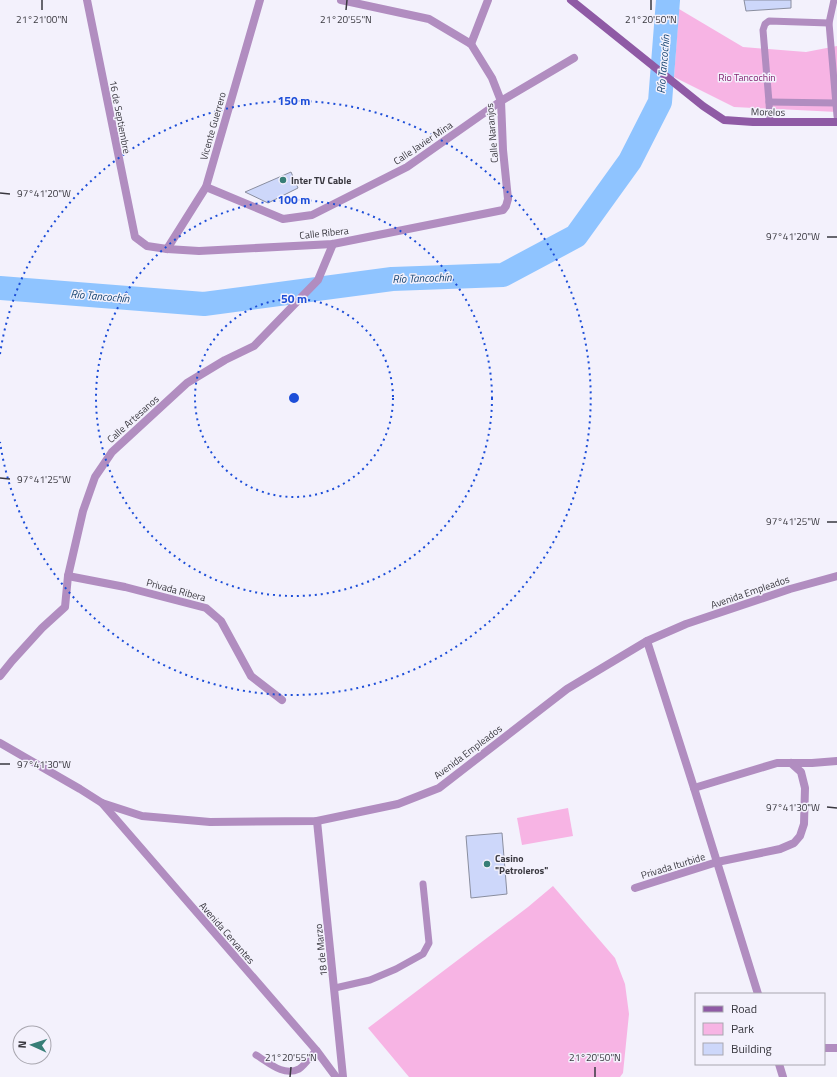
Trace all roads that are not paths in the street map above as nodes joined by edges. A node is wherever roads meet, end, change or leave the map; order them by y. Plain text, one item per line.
1 (87, 0) edge
2 (260, 0) edge
3 (341, 0) edge
4 (488, 0) edge
5 (571, 0) edge
6 (834, 0) edge
7 (830, 23) junction
8 (471, 44) junction
9 (574, 58) dead end
10 (501, 101) junction
11 (769, 102) junction
12 (836, 103) junction
13 (837, 116) edge
14 (770, 122) junction
15 (837, 122) edge
16 (206, 187) junction
17 (508, 199) joint
18 (134, 237) joint
19 (333, 244) junction
20 (167, 250) junction
21 (68, 576) junction
22 (837, 576) edge
23 (647, 641) junction
24 (0, 676) edge
25 (282, 700) dead end
26 (0, 743) edge
27 (837, 761) edge
28 (791, 763) junction
29 (694, 788) junction
30 (102, 803) junction
31 (317, 821) junction
32 (717, 862) junction
33 (423, 884) dead end
34 (635, 888) dead end
35 (335, 988) junction
36 (758, 993) edge
37 (825, 1048) edge
38 (837, 1048) edge
39 (316, 1050) junction
40 (256, 1055) dead end
41 (779, 1065) edge
42 (336, 1077) edge
43 (343, 1077) edge
44 (783, 1077) edge

1 - 18 street, 16 de Septiembre
2 - 16 street, Vicente Guerrero
3 - 8 street, Calle Naranjos
4 - 8 street
5 - 14 main road, Morelos
6 - 7 lane
7 - 11 lane
7 - 12 lane
8 - 10 street, Calle Naranjos
9 - 10 street, Calle Javier Mina
10 - 16 street, Calle Javier Mina
10 - 17 street, Calle Naranjos
11 - 12 lane
11 - 14 lane
12 - 13 lane
14 - 15 main road, Morelos
16 - 20 street, Vicente Guerrero
17 - 19 street, Calle Ribera
18 - 20 street, Calle Ribera
19 - 20 street, Calle Ribera
19 - 21 street, Calle Artesanos
21 - 24 street, Calle Artesanos
21 - 25 street, Privada Ribera
22 - 23 street, Avenida Empleados
23 - 29 street
23 - 31 street, Avenida Empleados
26 - 30 street, Avenida Empleados
27 - 28 street
28 - 29 street
28 - 32 street, Privada Iturbide
29 - 32 street
30 - 31 street, Avenida Empleados
30 - 39 street, Avenida Cervantes
31 - 35 street, 18 de Marzo
32 - 34 street, Privada Iturbide
32 - 36 street
33 - 35 lane
35 - 43 street, 18 de Marzo
37 - 38 street
39 - 40 lane
39 - 42 street, Avenida Cervantes
41 - 44 street

